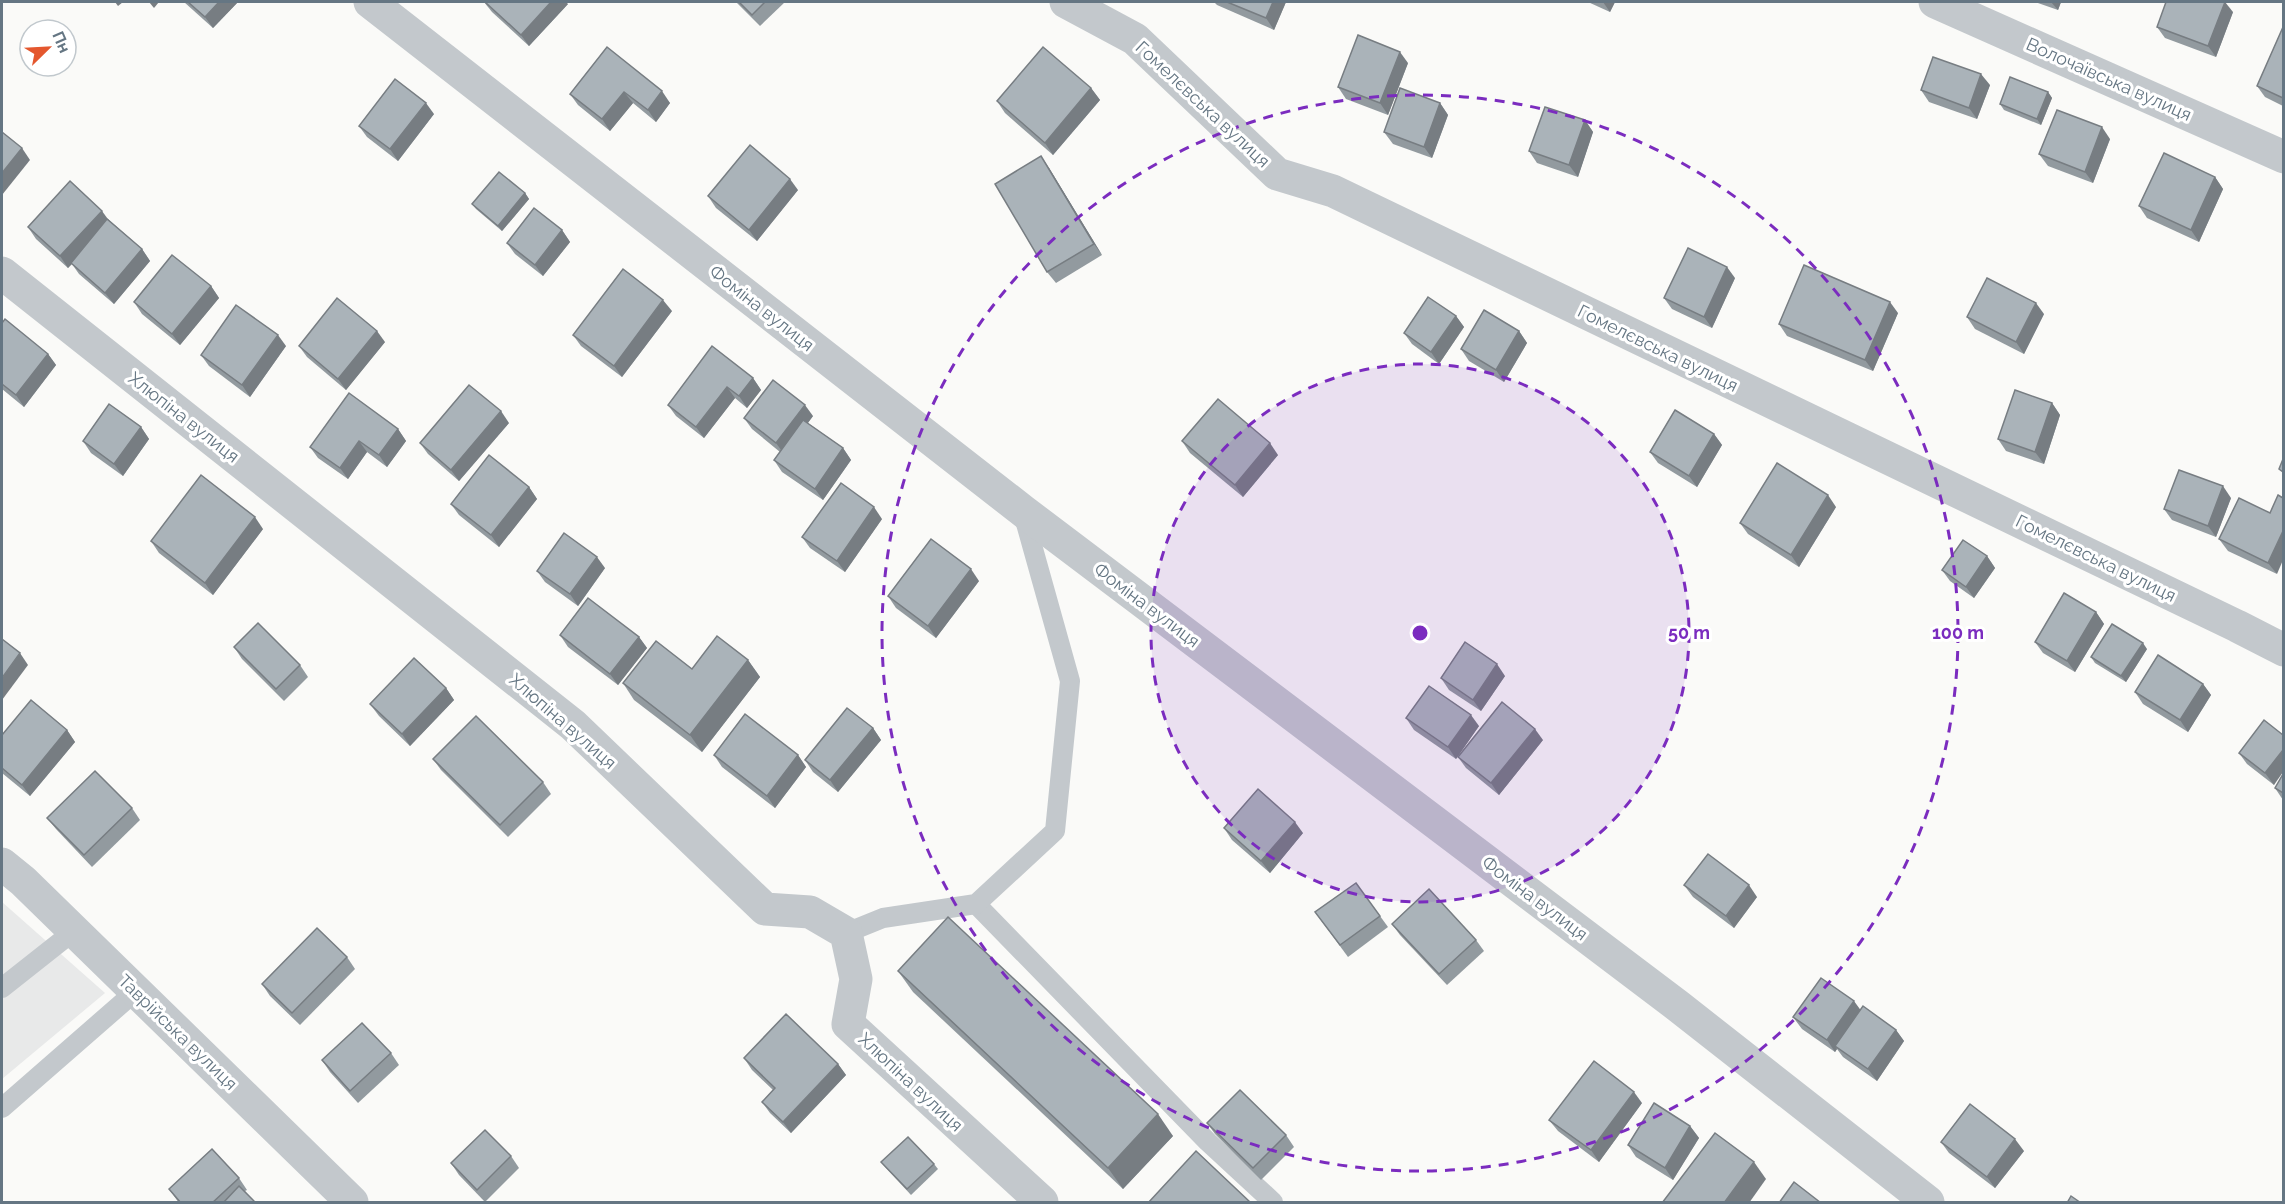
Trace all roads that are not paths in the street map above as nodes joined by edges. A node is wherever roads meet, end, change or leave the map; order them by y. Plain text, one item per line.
1 (370, 2) edge
2 (1066, 2) edge
3 (1935, 2) edge
4 (2283, 157) edge
5 (2, 273) edge
6 (1023, 511) junction
7 (2283, 650) edge
8 (2, 864) edge
9 (976, 904) junction
10 (74, 931) junction
11 (846, 933) junction
12 (2, 988) edge
13 (136, 991) junction
14 (2, 1108) edge
15 (1208, 1142) junction
16 (1192, 1160) edge
17 (352, 1203) edge
18 (1042, 1203) edge
19 (1273, 1203) edge
20 (1928, 1203) edge

1 - 6 street, Фоміна вулиця
2 - 7 street, Гомелєвська вулиця
3 - 4 street, Волочаївська вулиця
5 - 11 street, Хлюпіна вулиця
6 - 9 lane
6 - 20 street, Фоміна вулиця
8 - 10 street, Таврійська вулиця
9 - 11 lane
9 - 15 lane
10 - 12 lane
10 - 13 street, Таврійська вулиця
11 - 18 street, Хлюпіна вулиця
13 - 14 lane
13 - 17 street, Таврійська вулиця
15 - 16 lane
15 - 19 lane

